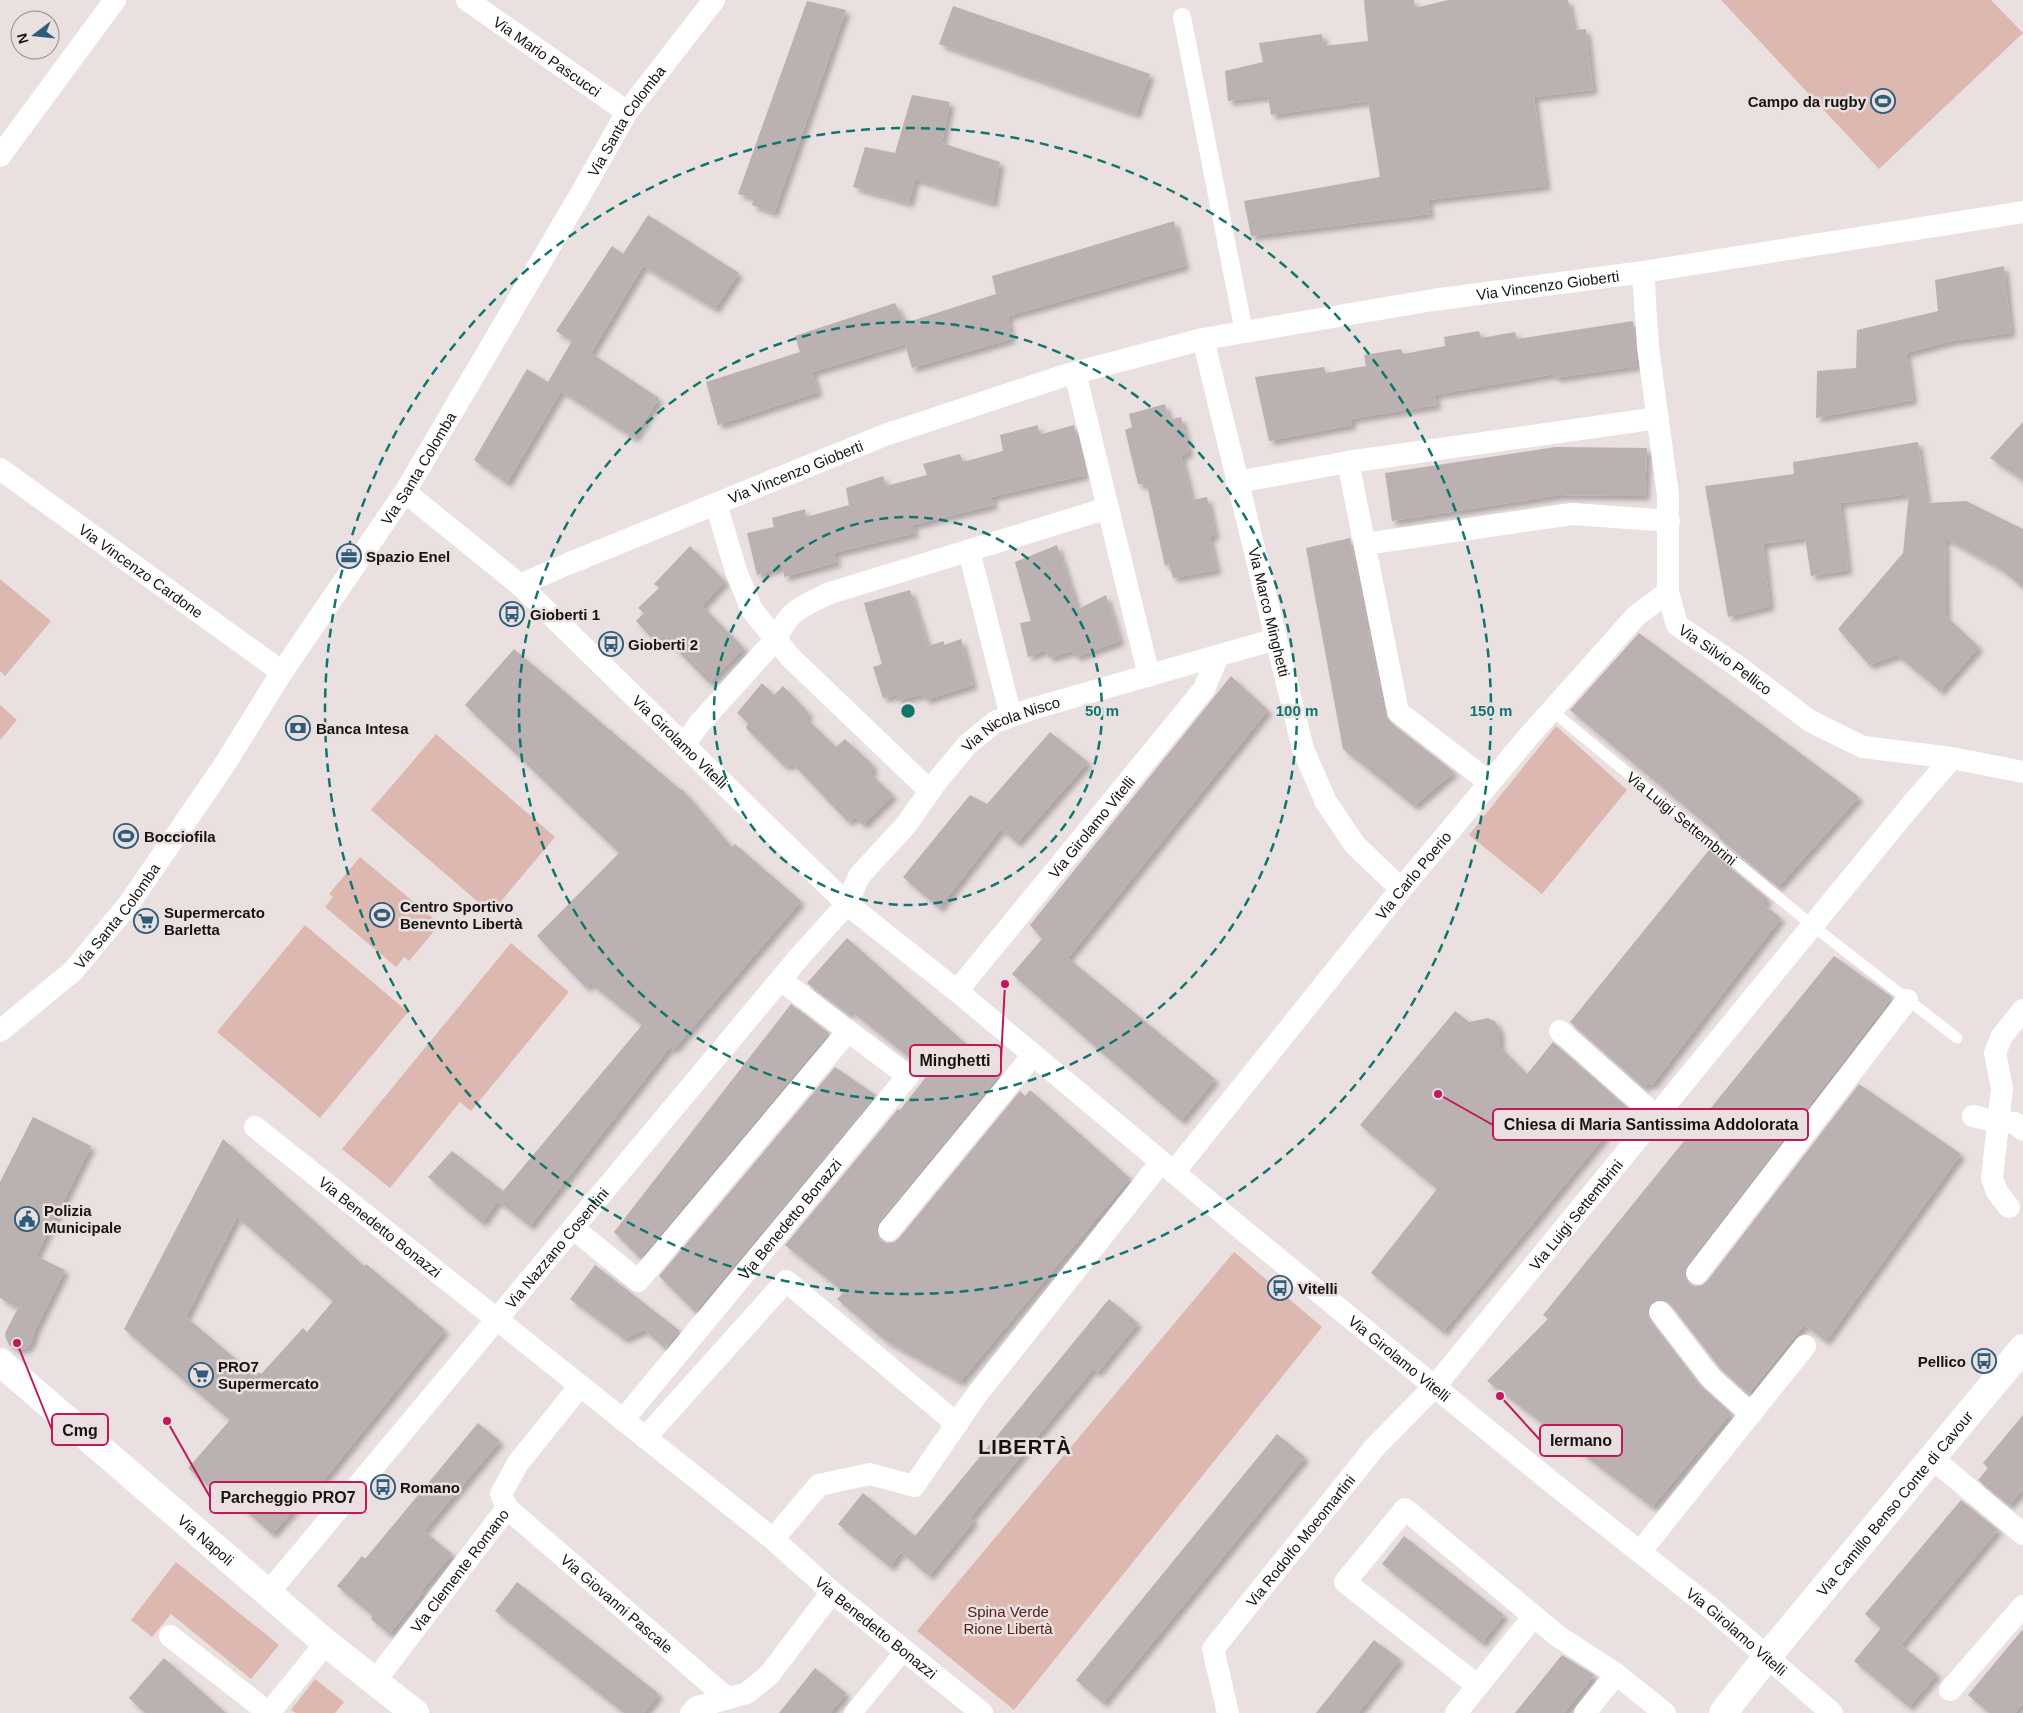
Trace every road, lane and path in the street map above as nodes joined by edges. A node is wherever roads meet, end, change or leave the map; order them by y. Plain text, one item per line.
1 (115, 0) edge
2 (467, 0) edge
3 (714, 0) edge
4 (1182, 18) dead end
5 (627, 112) junction
6 (0, 156) edge
7 (2023, 212) edge
8 (1643, 272) junction
9 (1244, 332) junction
10 (1203, 339) junction
11 (1075, 373) junction
12 (1658, 418) junction
13 (1348, 462) junction
14 (0, 470) edge
15 (1237, 482) junction
16 (406, 492) junction
17 (716, 504) junction
18 (1108, 508) junction
19 (1668, 521) junction
20 (1365, 544) junction
21 (969, 551) junction
22 (520, 585) junction
23 (1668, 592) junction
24 (776, 639) junction
25 (1276, 639) junction
26 (1218, 656) junction
27 (282, 672) junction
28 (1149, 676) junction
29 (1552, 710) junction
30 (1011, 716) junction
31 (684, 745) junction
32 (1952, 758) junction
33 (2023, 772) edge
34 (1490, 782) junction
35 (930, 791) junction
36 (1401, 889) junction
37 (847, 904) junction
38 (1812, 926) junction
39 (781, 980) junction
40 (957, 991) junction
41 (1908, 1000) junction
42 (2023, 1010) edge
43 (0, 1031) edge
44 (848, 1031) junction
45 (1560, 1031) dead end
46 (1957, 1038) dead end
47 (1033, 1055) junction
48 (1657, 1116) junction
49 (1973, 1116) dead end
50 (1998, 1122) junction
51 (255, 1127) dead end
52 (2023, 1130) edge
53 (1168, 1167) junction
54 (2009, 1207) dead end
55 (573, 1228) junction
56 (889, 1230) dead end
57 (1697, 1273) dead end
58 (1660, 1312) dead end
59 (498, 1319) junction
60 (1805, 1346) dead end
61 (2023, 1348) edge
62 (0, 1362) edge
63 (580, 1386) junction
64 (1435, 1386) junction
65 (1751, 1414) junction
66 (624, 1420) junction
67 (957, 1424) junction
68 (645, 1438) junction
69 (1933, 1459) junction
70 (507, 1508) junction
71 (2023, 1534) edge
72 (774, 1539) junction
73 (1640, 1552) junction
74 (832, 1592) junction
75 (268, 1593) junction
76 (2023, 1606) edge
77 (1534, 1616) junction
78 (170, 1636) dead end
79 (326, 1643) junction
80 (904, 1651) junction
81 (1767, 1657) junction
82 (1616, 1674) junction
83 (375, 1681) junction
84 (1478, 1686) junction
85 (1950, 1690) dead end
86 (727, 1698) junction
87 (269, 1713) edge
88 (415, 1713) edge
89 (691, 1713) edge
90 (853, 1713) edge
91 (982, 1713) edge
92 (1228, 1713) edge
93 (1456, 1713) edge
94 (1585, 1713) edge
95 (1666, 1713) edge
96 (1724, 1713) edge
97 (1832, 1713) edge

1 - 6 street
2 - 5 street, Via Mario Pascucci
3 - 5 street, Via Santa Colomba
4 - 9 street
5 - 16 street, Via Santa Colomba
7 - 8 street, Via Vincenzo Gioberti
8 - 9 street, Via Vincenzo Gioberti
8 - 12 street, Via Silvio Pellico
9 - 10 street, Via Vincenzo Gioberti
10 - 11 street, Via Vincenzo Gioberti
10 - 15 street, Via Marco Minghetti
11 - 17 street, Via Vincenzo Gioberti
11 - 18 street
12 - 13 street
12 - 19 street, Via Silvio Pellico
13 - 15 street
13 - 20 street
14 - 27 street, Via Vincenzo Cardone
15 - 25 street, Via Marco Minghetti
16 - 22 street, Via Girolamo Vitelli
16 - 27 street, Via Santa Colomba
17 - 22 street, Via Vincenzo Gioberti
17 - 24 street
18 - 21 street
18 - 28 street
19 - 20 street
19 - 23 street, Via Silvio Pellico
20 - 34 street
21 - 24 street
21 - 30 street
22 - 31 street, Via Girolamo Vitelli
23 - 29 street, Via Carlo Poerio
23 - 32 street, Via Silvio Pellico
24 - 31 street
24 - 35 street
25 - 26 street, Via Nicola Nisco
25 - 36 street, Via Marco Minghetti
26 - 28 street, Via Nicola Nisco
26 - 40 street, Via Girolamo Vitelli
27 - 43 street, Via Santa Colomba
28 - 30 street, Via Nicola Nisco
29 - 34 street, Via Carlo Poerio
29 - 38 lane, Via Luigi Settembrini
30 - 35 street, Via Nicola Nisco
31 - 37 street, Via Girolamo Vitelli
32 - 33 street, Via Silvio Pellico
32 - 38 street, Via Luigi Settembrini
34 - 36 street, Via Carlo Poerio
35 - 37 street, Via Nicola Nisco
36 - 53 street, Via Carlo Poerio
37 - 39 street, Via Nazzano Cosentini
37 - 40 street, Via Girolamo Vitelli
38 - 41 lane, Via Luigi Settembrini
38 - 48 street, Via Luigi Settembrini
39 - 44 street, Via Benedetto Bonazzi
39 - 55 street, Via Nazzano Cosentini
40 - 47 street, Via Girolamo Vitelli
41 - 46 lane, Via Luigi Settembrini
41 - 57 street
42 - 50 street
44 - 55 street
44 - 66 street, Via Benedetto Bonazzi
45 - 48 street
47 - 53 street, Via Girolamo Vitelli
47 - 56 street
48 - 64 street, Via Luigi Settembrini
49 - 50 street
50 - 52 street
50 - 54 street
51 - 59 street, Via Benedetto Bonazzi
53 - 64 street, Via Girolamo Vitelli
53 - 67 street
55 - 59 street, Via Nazzano Cosentini
58 - 65 street
59 - 63 street, Via Benedetto Bonazzi
59 - 75 street, Via Nazzano Cosentini
60 - 65 street
61 - 69 street, Via Camillo Benso Conte di Cavour
62 - 75 street, Via Napoli
63 - 66 street, Via Benedetto Bonazzi
63 - 70 street, Via Clemente Romano
64 - 73 street, Via Girolamo Vitelli
64 - 92 street, Via Rodolfo Moeomartini
65 - 73 street
66 - 68 street, Via Benedetto Bonazzi
67 - 68 street
67 - 72 street
68 - 72 street, Via Benedetto Bonazzi
69 - 71 street
69 - 81 street, Via Camillo Benso Conte di Cavour
70 - 83 street, Via Clemente Romano
70 - 86 street, Via Giovanni Pascale
72 - 74 street, Via Benedetto Bonazzi
73 - 81 street, Via Girolamo Vitelli
74 - 80 street, Via Benedetto Bonazzi
74 - 86 street
75 - 79 street, Via Napoli
76 - 85 street
77 - 82 street
77 - 84 street
77 - 84 street
78 - 87 street
79 - 83 street, Via Napoli
79 - 87 street
80 - 90 street
80 - 91 street, Via Benedetto Bonazzi
81 - 96 street, Via Camillo Benso Conte di Cavour
81 - 97 street, Via Girolamo Vitelli
82 - 94 street
82 - 95 street
83 - 88 street, Via Napoli
84 - 93 street
86 - 89 street

